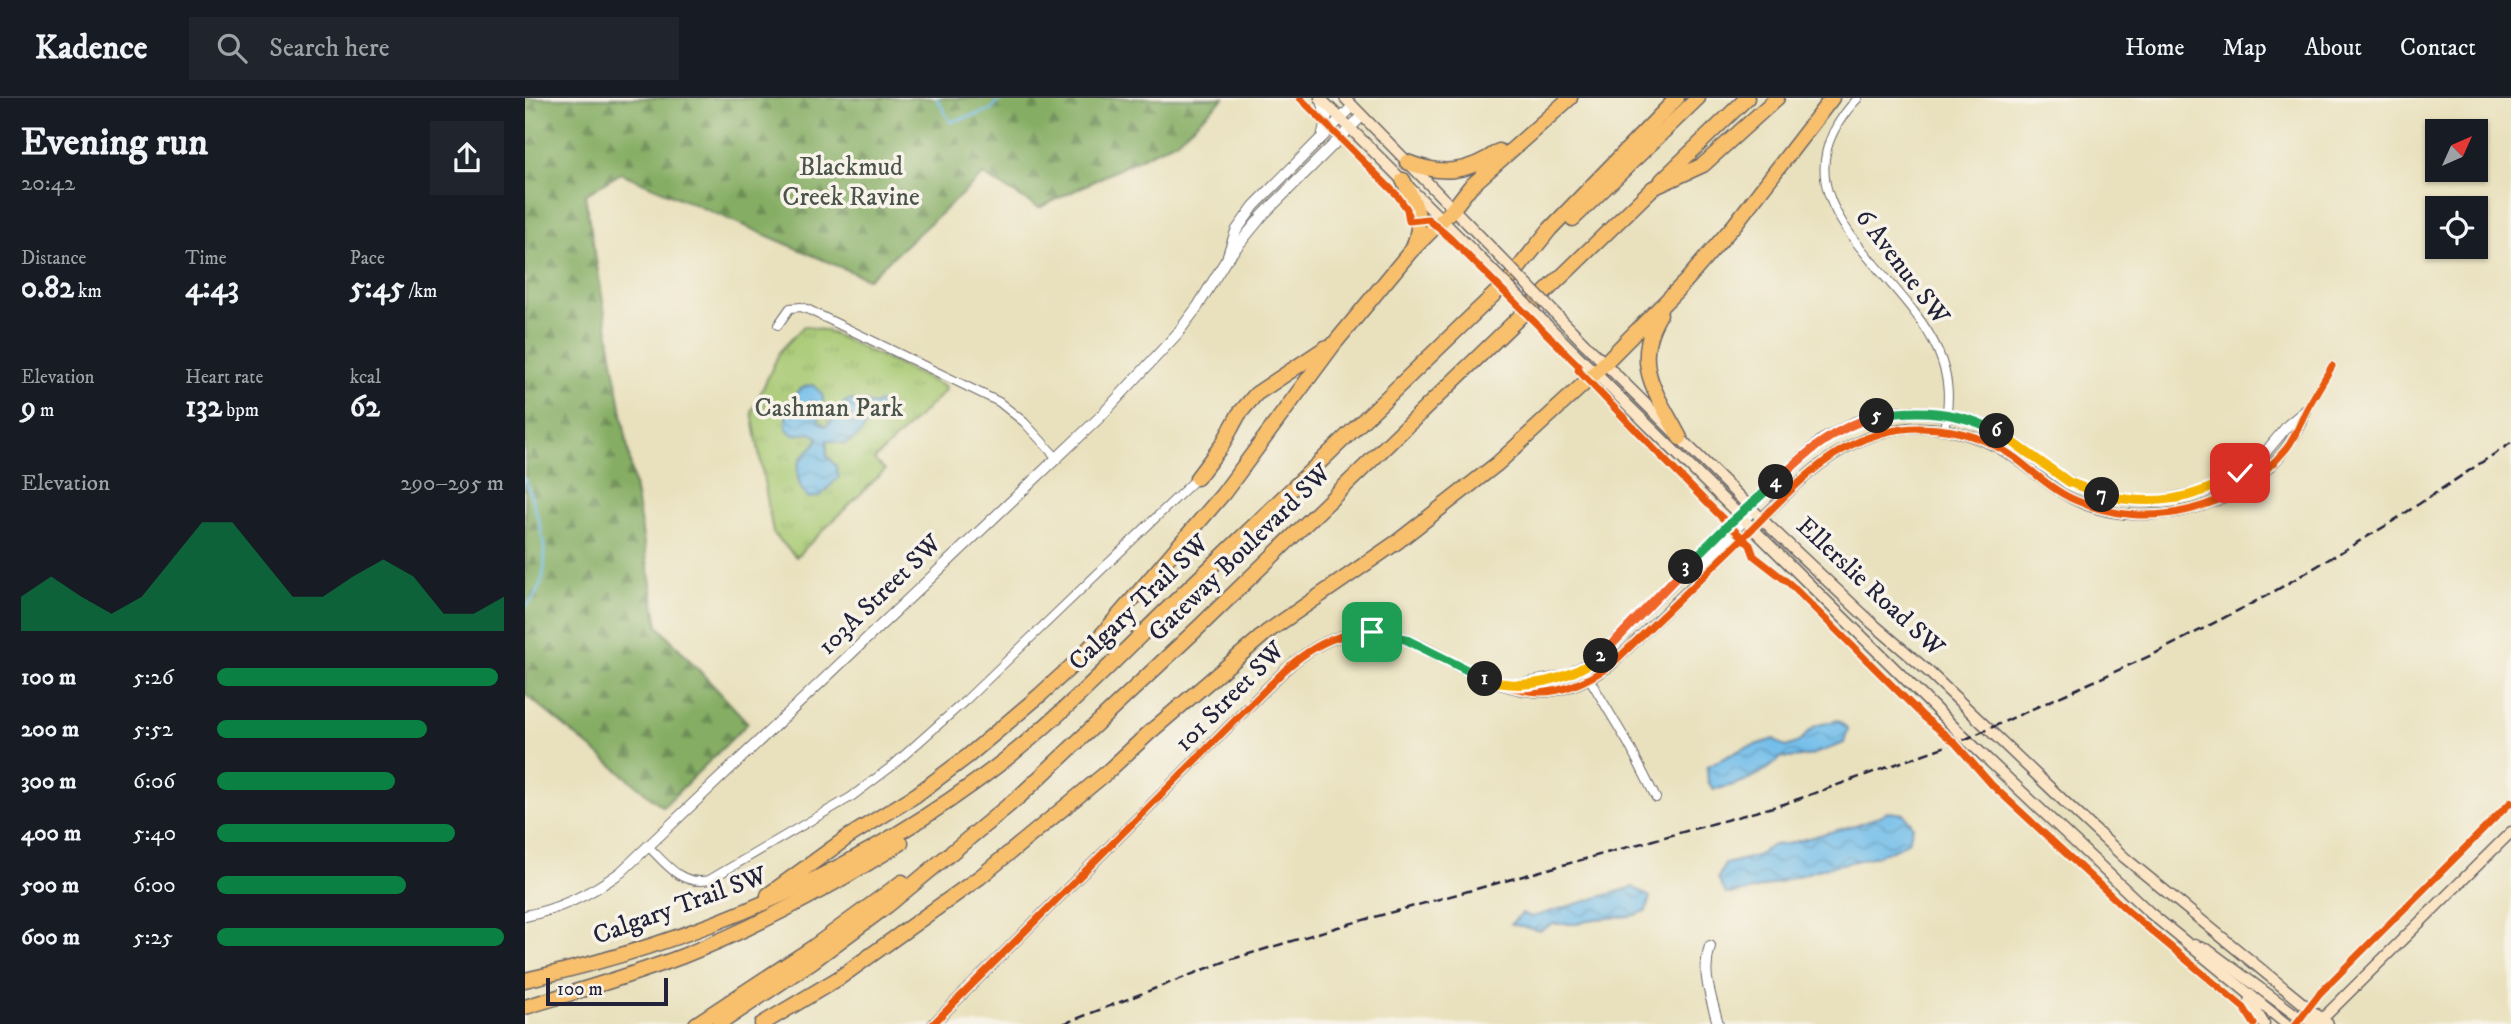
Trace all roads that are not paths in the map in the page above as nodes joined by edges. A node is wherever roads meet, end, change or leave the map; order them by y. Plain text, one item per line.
1 (1320, 98) edge
2 (1570, 98) edge
3 (1677, 98) edge
4 (1697, 98) edge
5 (1747, 98) edge
6 (1777, 98) edge
7 (1832, 98) edge
8 (1858, 98) edge
9 (1348, 102) edge
10 (1361, 116) junction
11 (1546, 118) junction
12 (1340, 119) junction
13 (1349, 128) junction
14 (1321, 137) junction
15 (1407, 162) junction
16 (1403, 180) junction
17 (1653, 188) junction
18 (1447, 214) junction
19 (1410, 253) junction
20 (1226, 260) junction
21 (1509, 280) junction
22 (1685, 282) junction
23 (778, 324) dead end
24 (1343, 334) junction
25 (2332, 366) dead end
26 (1600, 368) junction
27 (2306, 410) junction
28 (1947, 414) junction
29 (1944, 429) junction
30 (1680, 438) junction
31 (1056, 457) junction
32 (1197, 478) joint
33 (1750, 507) junction
34 (1761, 518) junction
35 (1745, 521) junction
36 (1583, 668) junction
37 (1590, 678) junction
38 (1509, 685) junction
39 (1028, 741) junction
40 (1656, 798) dead end
41 (2511, 832) edge
42 (976, 834) junction
43 (648, 846) junction
44 (745, 912) junction
45 (525, 916) edge
46 (2185, 942) junction
47 (1710, 946) dead end
48 (525, 980) edge
49 (2234, 983) junction
50 (525, 1007) edge
51 (2323, 1022) edge
52 (696, 1024) edge
53 (719, 1024) edge
54 (762, 1024) edge
55 (933, 1024) edge
56 (1718, 1024) edge
57 (2265, 1024) edge
58 (2286, 1024) edge

1 - 12 main road, Ellerslie Road SW
1 - 14 street
2 - 11 highway
3 - 21 highway, Calgary Trail SW
4 - 21 highway
5 - 17 highway
6 - 17 highway, Gateway Boulevard SW
7 - 22 highway
8 - 28 street, 6 Avenue SW
9 - 10 main road, Ellerslie Road SW
9 - 12 street, 103A Street SW
10 - 13 street, 103A Street SW
10 - 15 main road, Ellerslie Road SW
11 - 15 highway
11 - 18 highway
12 - 13 main road, Ellerslie Road SW
12 - 14 street, 103A Street SW
13 - 16 main road, Ellerslie Road SW
13 - 20 street, 103A Street SW
14 - 20 street, 103A Street SW
15 - 18 main road, Ellerslie Road SW
16 - 18 main road, Ellerslie Road SW
16 - 19 highway
17 - 42 highway, Gateway Boulevard SW
18 - 19 highway
18 - 26 main road, Ellerslie Road SW, bridge
18 - 26 main road, Ellerslie Road SW, bridge
19 - 24 highway
20 - 31 street, 103A Street SW
21 - 39 highway, Calgary Trail SW
22 - 26 highway
22 - 30 highway
23 - 31 street
24 - 32 highway
24 - 44 highway
25 - 27 street
26 - 30 main road, Ellerslie Road SW
26 - 35 main road, Ellerslie Road SW
26 - 54 highway
27 - 28 street
27 - 29 street
28 - 29 street, 6 Avenue SW
28 - 33 street
29 - 34 street
30 - 33 main road, Ellerslie Road SW
31 - 43 street, 103A Street SW
32 - 43 street, Calgary Trail SW
33 - 34 main road, Ellerslie Road SW
33 - 35 street
34 - 35 street
34 - 51 main road, Ellerslie Road SW
35 - 36 street, 101 Street SW
35 - 37 street, 101 Street SW
35 - 46 main road, Ellerslie Road SW
36 - 37 street
36 - 38 street, 101 Street SW
37 - 38 street, 101 Street SW
37 - 40 street
38 - 55 street, 101 Street SW
39 - 44 highway, Calgary Trail SW
39 - 50 highway
41 - 51 main road
42 - 52 highway
42 - 53 highway, Gateway Boulevard SW
43 - 45 street, 103A Street SW
44 - 48 highway, Calgary Trail SW
46 - 49 main road, Ellerslie Road SW
46 - 51 main road
47 - 56 street
49 - 57 main road
49 - 58 main road, Ellerslie Road SW

